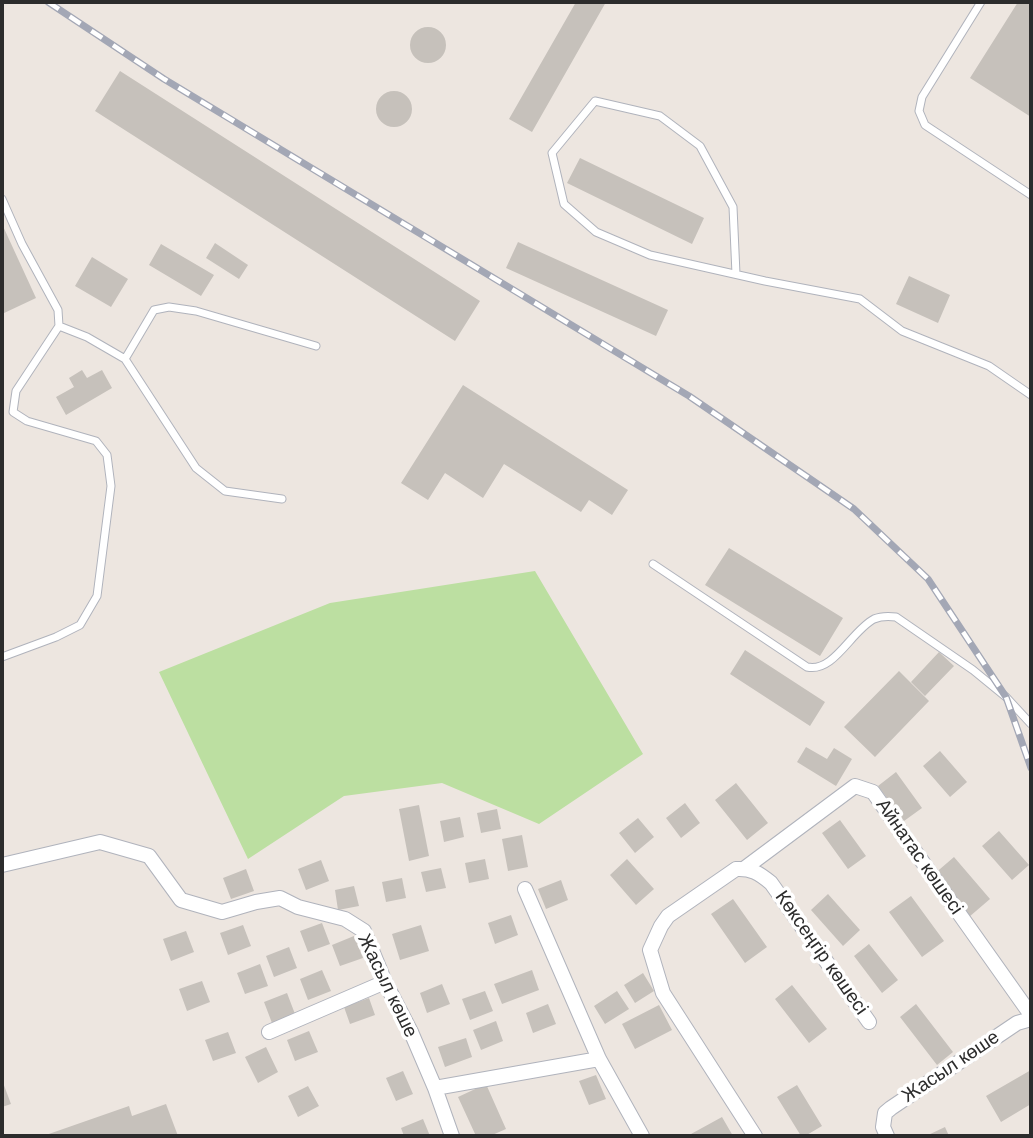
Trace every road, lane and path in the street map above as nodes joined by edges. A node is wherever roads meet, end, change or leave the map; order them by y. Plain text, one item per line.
1 (981, 2) edge
2 (1031, 195) edge
3 (2, 199) edge
4 (736, 274) junction
5 (59, 326) junction
6 (316, 346) dead end
7 (125, 359) junction
8 (1031, 395) edge
9 (282, 499) dead end
10 (653, 564) dead end
11 (2, 657) edge
12 (1031, 724) edge
13 (2, 865) edge
14 (745, 868) junction
15 (525, 889) dead end
16 (385, 982) junction
17 (1031, 1017) edge
18 (869, 1022) dead end
19 (269, 1032) dead end
20 (599, 1059) junction
21 (435, 1088) junction
22 (885, 1131) edge
23 (452, 1136) edge
24 (642, 1136) edge
25 (755, 1136) edge

1 - 2 lane
3 - 5 lane
4 - 4 lane
4 - 8 lane
5 - 7 lane
5 - 11 lane
6 - 7 lane
7 - 9 lane
10 - 12 lane
13 - 16 street, Жасыл көше
14 - 17 street, Айнатас көшесі
14 - 18 street, Көксеңгір көшесі
14 - 25 street
15 - 20 street
16 - 19 street
16 - 21 street, Жасыл көше
17 - 22 street, Жасыл көше
20 - 21 street
20 - 24 street
21 - 23 street, Жасыл көше

